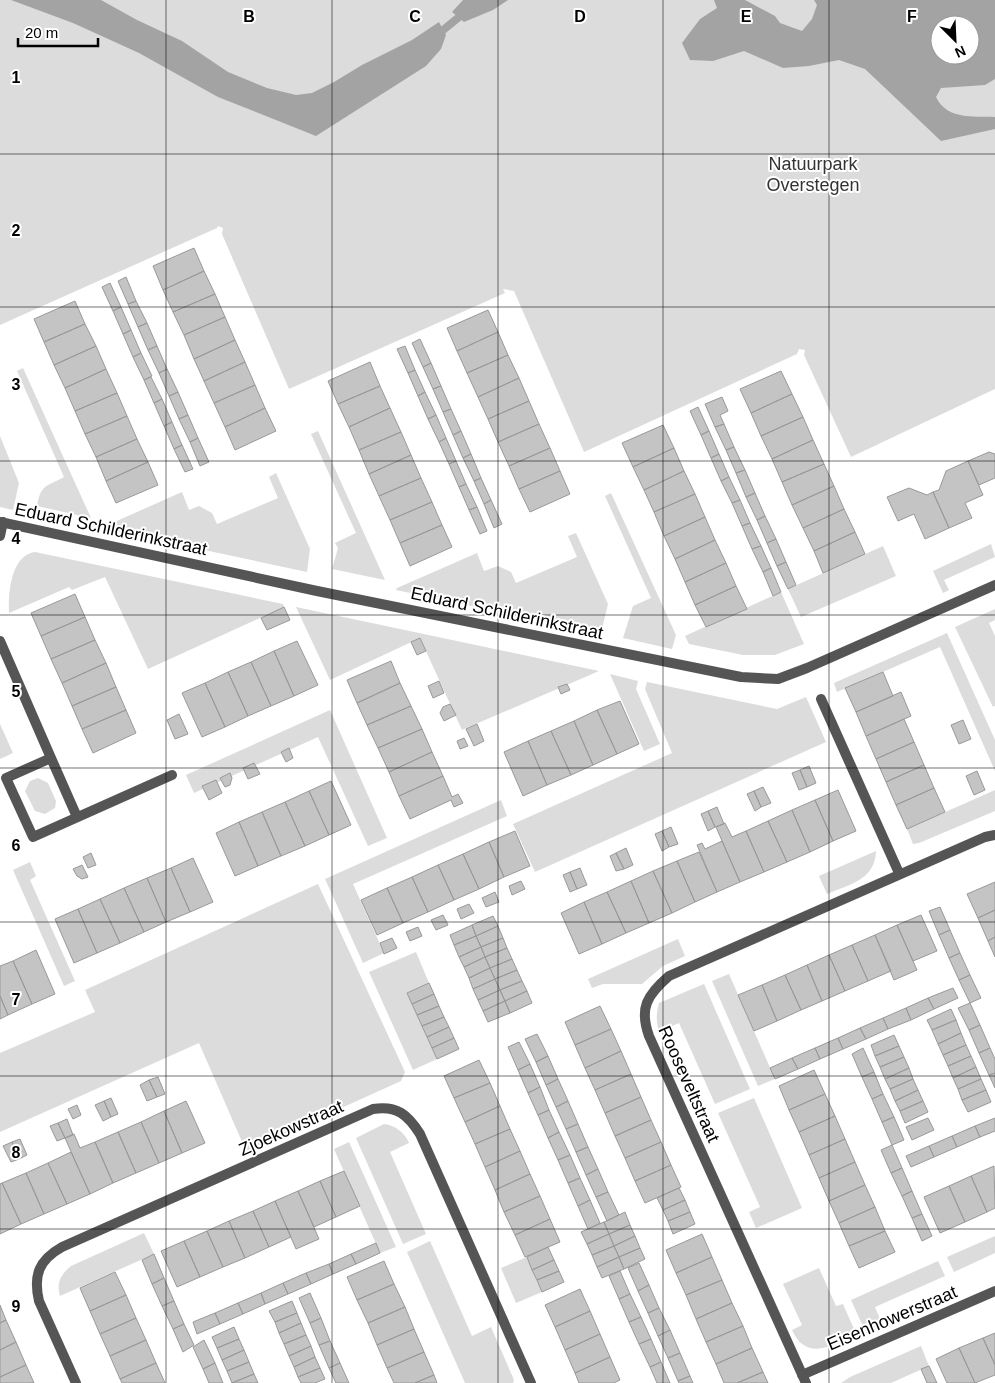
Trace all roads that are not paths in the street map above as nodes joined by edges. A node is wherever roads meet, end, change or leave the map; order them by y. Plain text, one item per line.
1 (1, 522) edge
2 (0, 536) edge
3 (995, 585) edge
4 (0, 641) edge
5 (820, 699) dead end
6 (51, 758) junction
7 (172, 776) dead end
8 (77, 817) junction
9 (995, 835) edge
10 (899, 873) junction
11 (995, 1291) edge
12 (804, 1379) edge
13 (76, 1383) edge
14 (531, 1383) edge

1 - 2 street
1 - 3 street, Eduard Schilderinkstraat
4 - 6 street
5 - 10 street
6 - 8 street
6 - 8 street
7 - 8 street
9 - 10 street, Rooseveltstraat
10 - 12 street, Rooseveltstraat
11 - 12 street, Eisenhowerstraat
13 - 14 street, Zjoekowstraat

